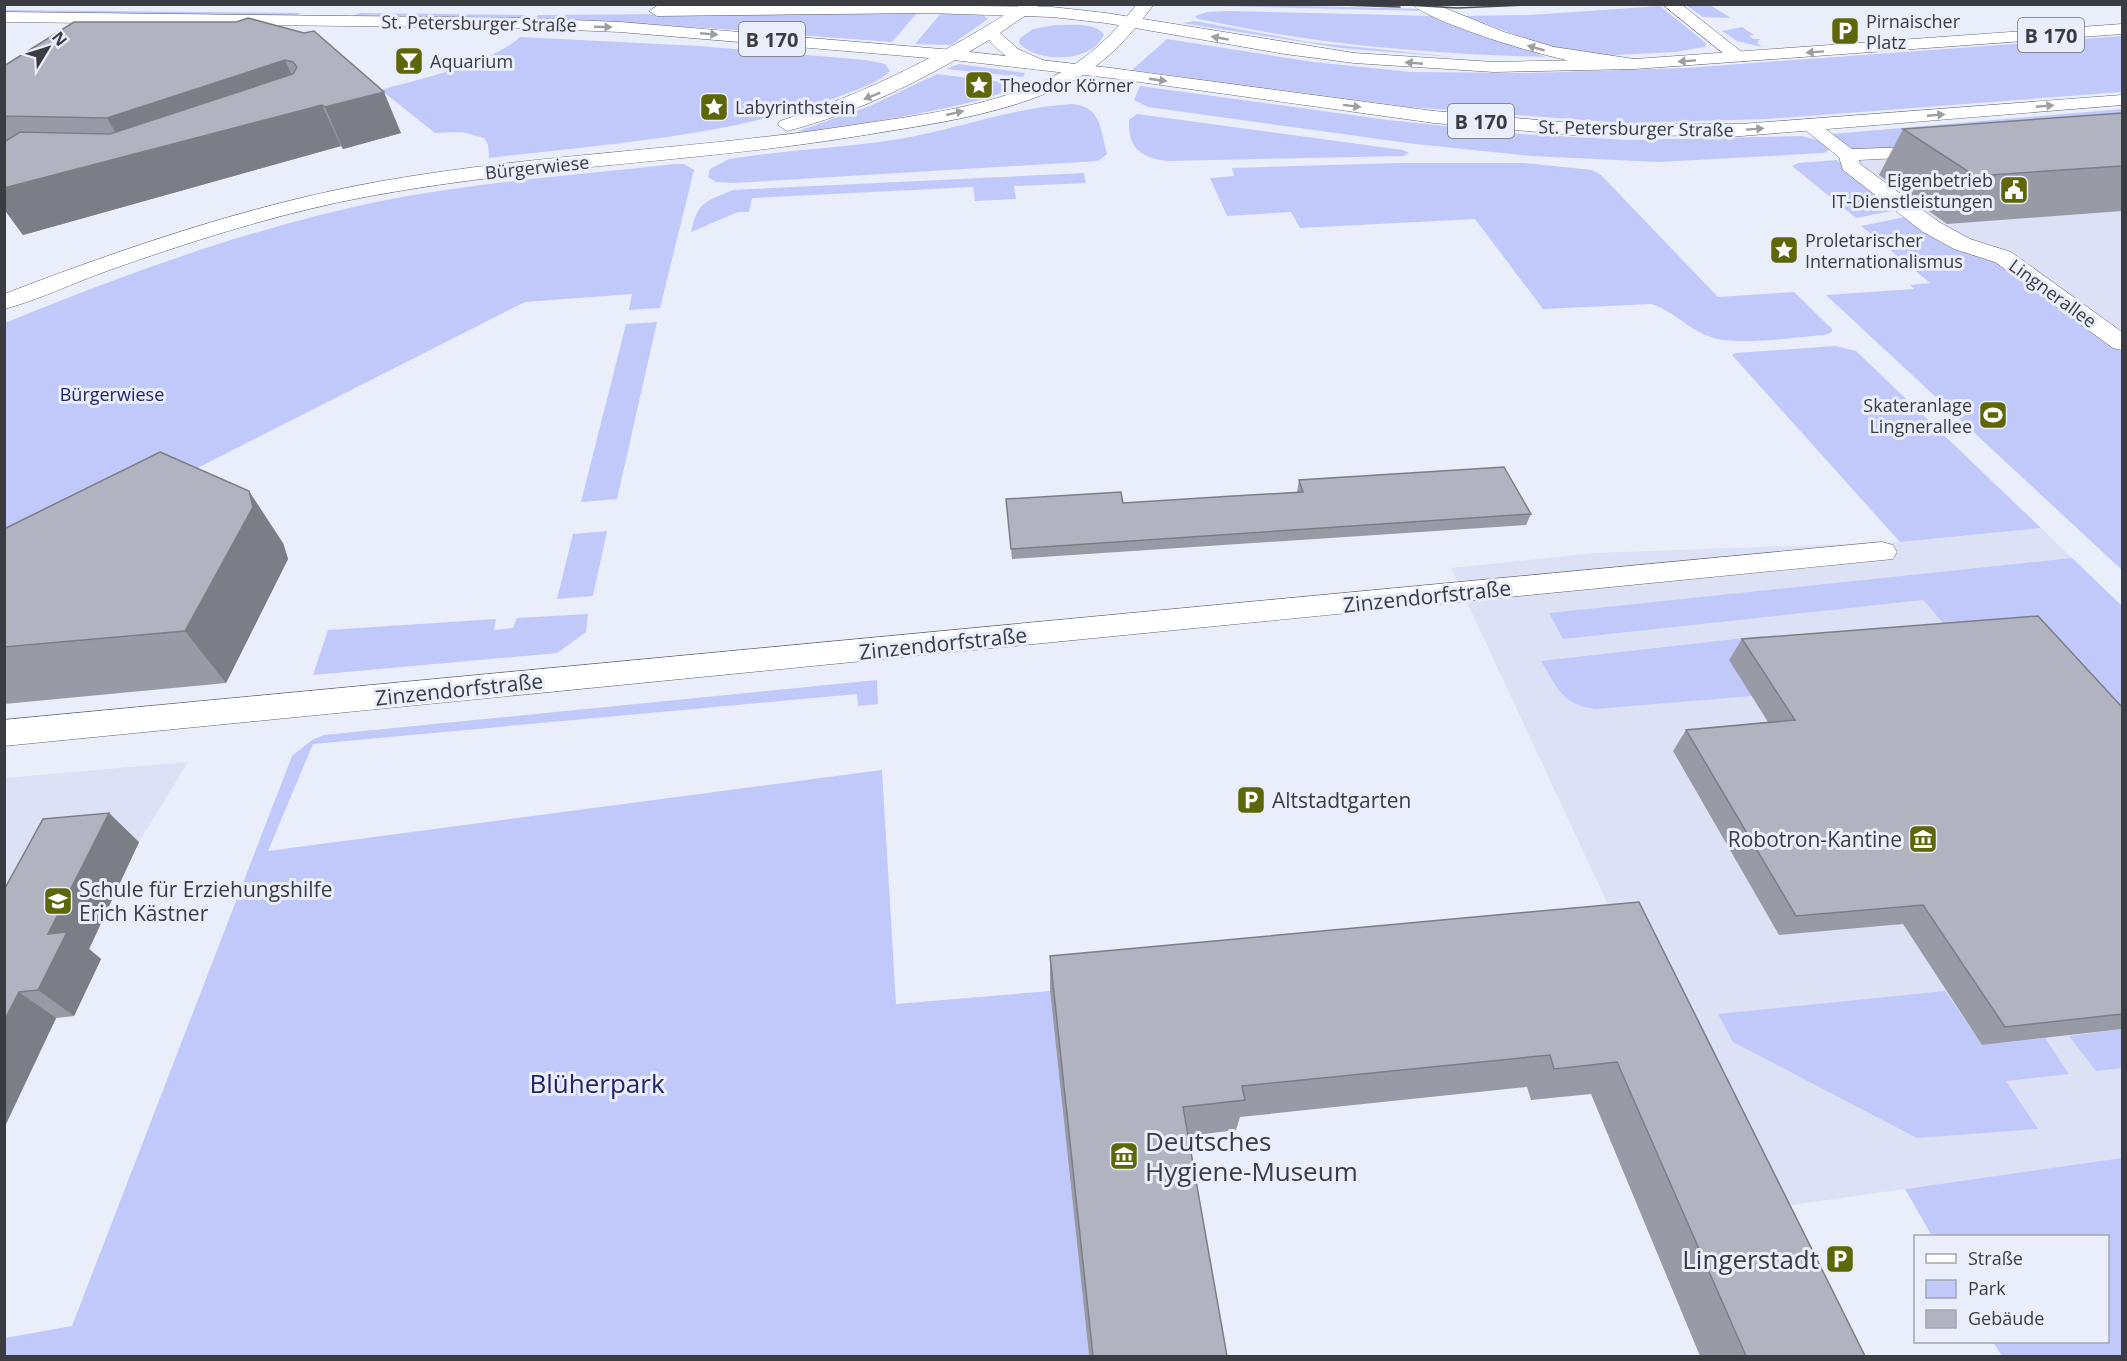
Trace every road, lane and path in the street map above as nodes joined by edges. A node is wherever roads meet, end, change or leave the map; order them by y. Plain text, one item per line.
1 (1146, 4) edge
2 (1420, 4) edge
3 (1670, 4) edge
4 (4, 6) edge
5 (1029, 7) edge
6 (325, 15) junction
7 (4, 17) edge
8 (1131, 22) junction
9 (2122, 29) edge
10 (991, 31) junction
11 (952, 55) junction
12 (1739, 57) junction
13 (1635, 64) junction
14 (1039, 66) junction
15 (1079, 70) junction
16 (2122, 99) edge
17 (1808, 125) junction
18 (1955, 148) edge
19 (657, 154) junction
20 (1848, 155) junction
21 (4, 302) edge
22 (2122, 343) edge
23 (1881, 552) dead end
24 (4, 734) edge

1 - 8 main road, Bürgerwiese
13 -> 2 main road
3 - 12 main road
4 - 6 main road, St. Petersburger Straße / B 170
5 - 6 main road, St. Petersburger Straße / B 170
5 - 8 main road, B 170
5 - 10 main road, Bürgerwiese
6 - 7 main road, St. Petersburger Straße / B 170
6 -> 11 main road, St. Petersburger Straße / B 170
13 -> 8 main road, B 170
8 - 15 main road, Bürgerwiese
9 -> 12 main road, B 170
10 - 11 main road, Bürgerwiese
10 - 14 main road
11 - 14 main road, B 170
11 -> 19 main road, Bürgerwiese
12 -> 13 main road, B 170
14 - 15 main road, B 170
15 -> 17 main road, St. Petersburger Straße / B 170
19 -> 15 main road, Bürgerwiese
17 -> 16 main road, St. Petersburger Straße / B 170
17 - 20 main road, Lingnerallee
18 - 20 main road
19 - 21 main road, Bürgerwiese
20 - 22 main road, Lingnerallee
23 - 24 main road, Zinzendorfstraße

